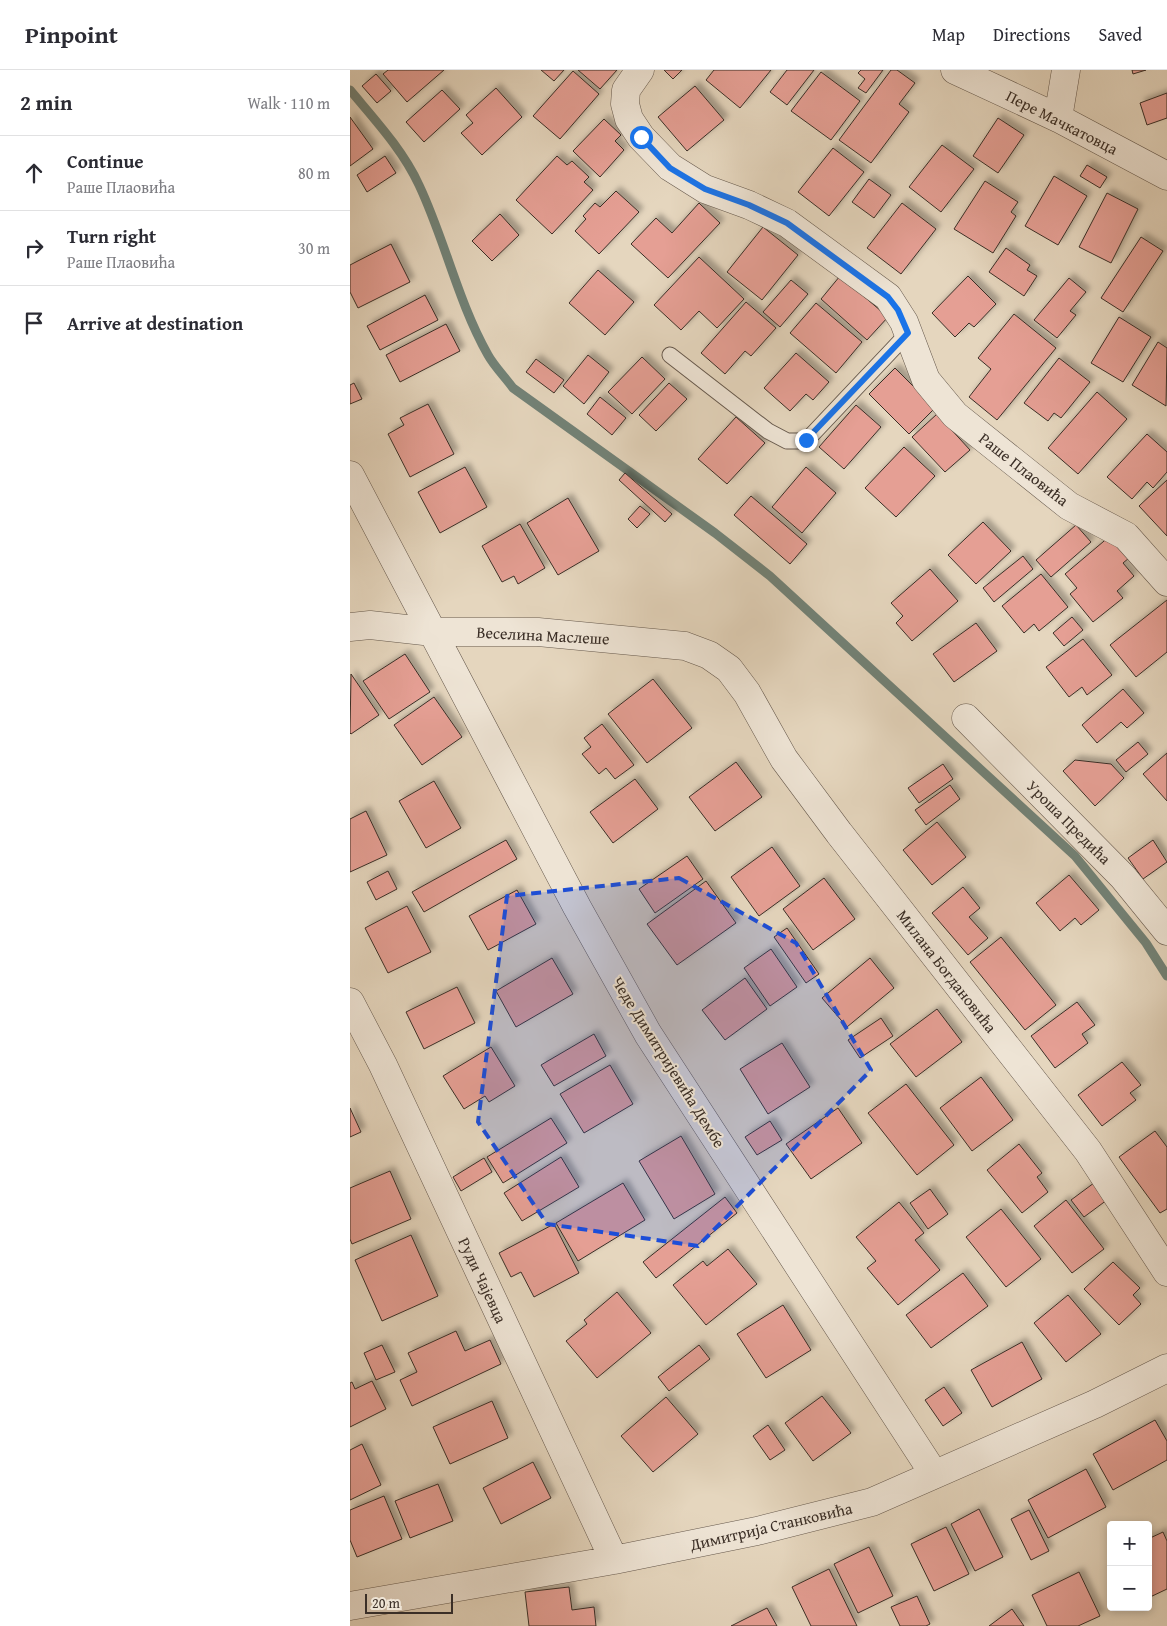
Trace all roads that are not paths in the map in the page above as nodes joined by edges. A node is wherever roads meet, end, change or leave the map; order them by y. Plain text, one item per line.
1 (640, 70) edge
2 (955, 70) edge
3 (1066, 70) edge
4 (1058, 118) junction
5 (1167, 176) edge
6 (908, 333) junction
7 (670, 355) dead end
8 (350, 475) edge
9 (1167, 582) edge
10 (350, 627) edge
11 (433, 632) junction
12 (729, 669) joint
13 (966, 718) dead end
14 (1167, 931) edge
15 (350, 1002) edge
16 (1167, 1272) edge
17 (1167, 1368) edge
18 (934, 1474) junction
19 (614, 1560) junction
20 (350, 1606) edge

1 - 6 street, Раше Плаовића
2 - 4 street, Пере Мачкатовца
3 - 4 street
4 - 5 street, Пере Мачкатовца
6 - 7 lane
6 - 9 street, Раше Плаовића
8 - 11 street, Чеде Димитријевића Дембе
10 - 11 street, Веселина Маслеше
11 - 12 street, Веселина Маслеше
11 - 18 street, Чеде Димитријевића Дембе
12 - 16 street, Милана Богдановића
13 - 14 street, Уроша Предића
15 - 19 street, Руди Чајевца
17 - 18 street, Димитрија Станковића
18 - 19 street, Димитрија Станковића
19 - 20 street, Димитрија Станковића

